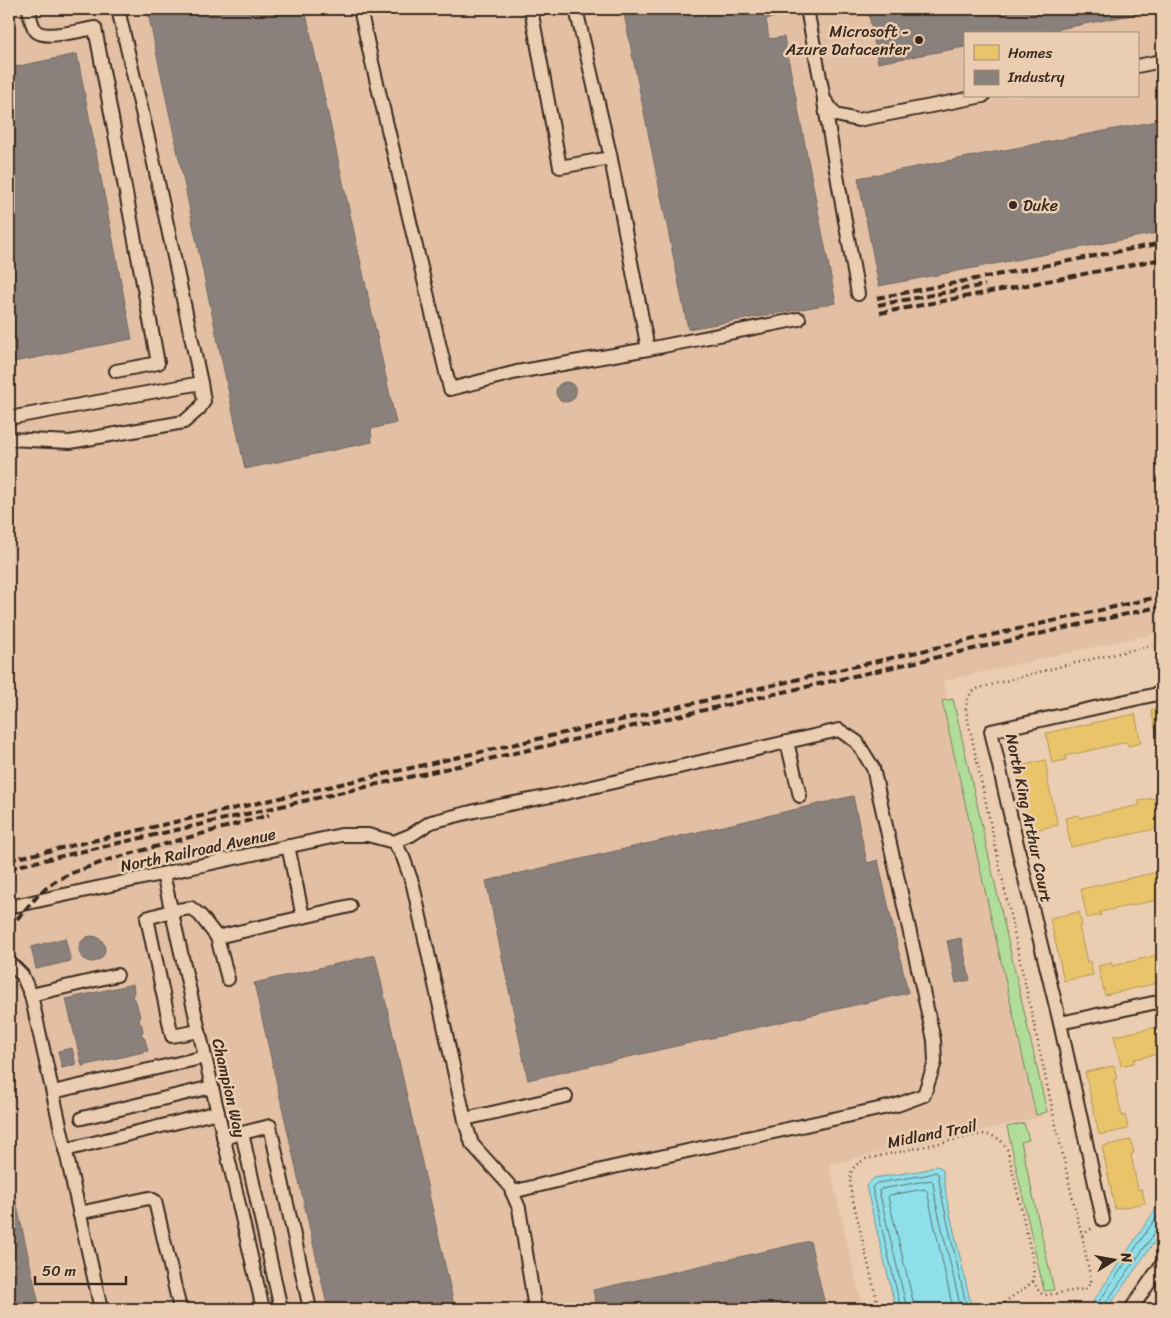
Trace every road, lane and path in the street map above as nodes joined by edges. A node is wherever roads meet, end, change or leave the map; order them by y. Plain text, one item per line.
1 (29, 9) edge
2 (118, 9) edge
3 (360, 9) edge
4 (532, 9) edge
5 (576, 9) edge
6 (807, 9) edge
7 (1162, 61) edge
8 (1138, 66) edge
9 (973, 98) edge
10 (824, 99) junction
11 (610, 158) junction
12 (858, 294) dead end
13 (799, 319) dead end
14 (648, 349) junction
15 (116, 371) dead end
16 (201, 383) junction
17 (9, 418) edge
18 (9, 439) edge
19 (1162, 693) edge
20 (787, 742) junction
21 (800, 796) dead end
22 (394, 842) junction
23 (288, 846) junction
24 (163, 874) junction
25 (350, 906) dead end
26 (9, 907) edge
27 (171, 911) junction
28 (303, 917) junction
29 (217, 936) junction
30 (9, 962) edge
31 (117, 975) dead end
32 (228, 979) dead end
33 (31, 995) junction
34 (1162, 1001) edge
35 (1060, 1023) junction
36 (199, 1030) junction
37 (205, 1057) junction
38 (212, 1087) junction
39 (53, 1092) junction
40 (566, 1096) dead end
41 (218, 1112) junction
42 (82, 1118) dead end
43 (464, 1119) junction
44 (242, 1133) junction
45 (223, 1138) junction
46 (65, 1150) junction
47 (512, 1192) junction
48 (79, 1214) junction
49 (1103, 1220) dead end
50 (1162, 1264) edge
51 (101, 1309) edge
52 (180, 1309) edge
53 (263, 1309) edge
54 (280, 1309) edge
55 (310, 1309) edge
56 (535, 1309) edge
57 (879, 1309) edge
58 (999, 1309) edge
59 (1131, 1309) edge

1 - 15 street
2 - 16 street
3 - 14 street
4 - 11 street
5 - 11 street
6 - 10 street
7 - 8 street
9 - 10 street
10 - 12 street
11 - 14 street
13 - 14 street
16 - 17 street
16 - 18 street
19 - 35 street, North King Arthur Court
20 - 21 street
20 - 22 street
20 - 47 street
22 - 23 street, North Railroad Avenue
22 - 43 street
23 - 24 street, North Railroad Avenue
23 - 28 street
24 - 26 street, North Railroad Avenue
24 - 27 street, Champion Way
25 - 28 street
27 - 29 street
27 - 36 street, Champion Way
27 - 36 street
28 - 29 street
29 - 32 street
30 - 33 street
31 - 33 street
33 - 39 street
34 - 35 street
35 - 49 street, North King Arthur Court
36 - 37 street, Champion Way
37 - 38 street, Champion Way
37 - 39 street
38 - 41 street, Champion Way
38 - 42 street
39 - 46 street
40 - 43 street
41 - 45 street, Champion Way
41 - 46 street
43 - 47 street
44 - 45 street
44 - 54 street
44 - 55 street
45 - 53 street, Champion Way
46 - 48 street
47 - 56 street
48 - 51 street
48 - 52 street
50 - 59 street
57 - 58 path, Midland Trail

